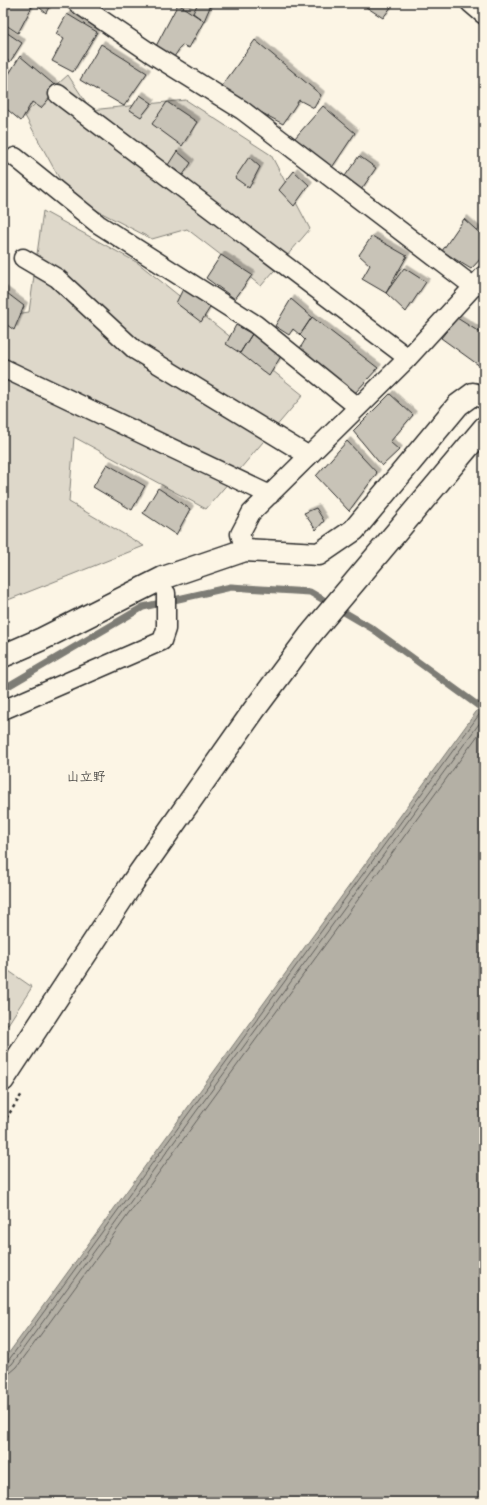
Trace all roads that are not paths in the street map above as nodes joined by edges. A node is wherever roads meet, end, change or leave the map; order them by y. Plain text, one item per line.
1 (77, 3) edge
2 (470, 3) edge
3 (484, 15) edge
4 (58, 94) dead end
5 (15, 157) dead end
6 (23, 258) dead end
7 (479, 281) edge
8 (408, 358) junction
9 (3, 368) edge
10 (484, 397) edge
11 (358, 407) junction
12 (484, 428) edge
13 (309, 456) junction
14 (270, 495) junction
15 (245, 550) junction
16 (165, 585) junction
17 (8, 649) edge
18 (3, 710) edge
19 (3, 1080) edge

1 - 7 street
2 - 3 street
4 - 8 street
5 - 11 street
6 - 13 street
7 - 8 street
8 - 11 street
9 - 14 street
10 - 15 street
11 - 13 street
12 - 19 street
13 - 14 street
14 - 15 street
15 - 16 street
16 - 17 street
16 - 18 street

